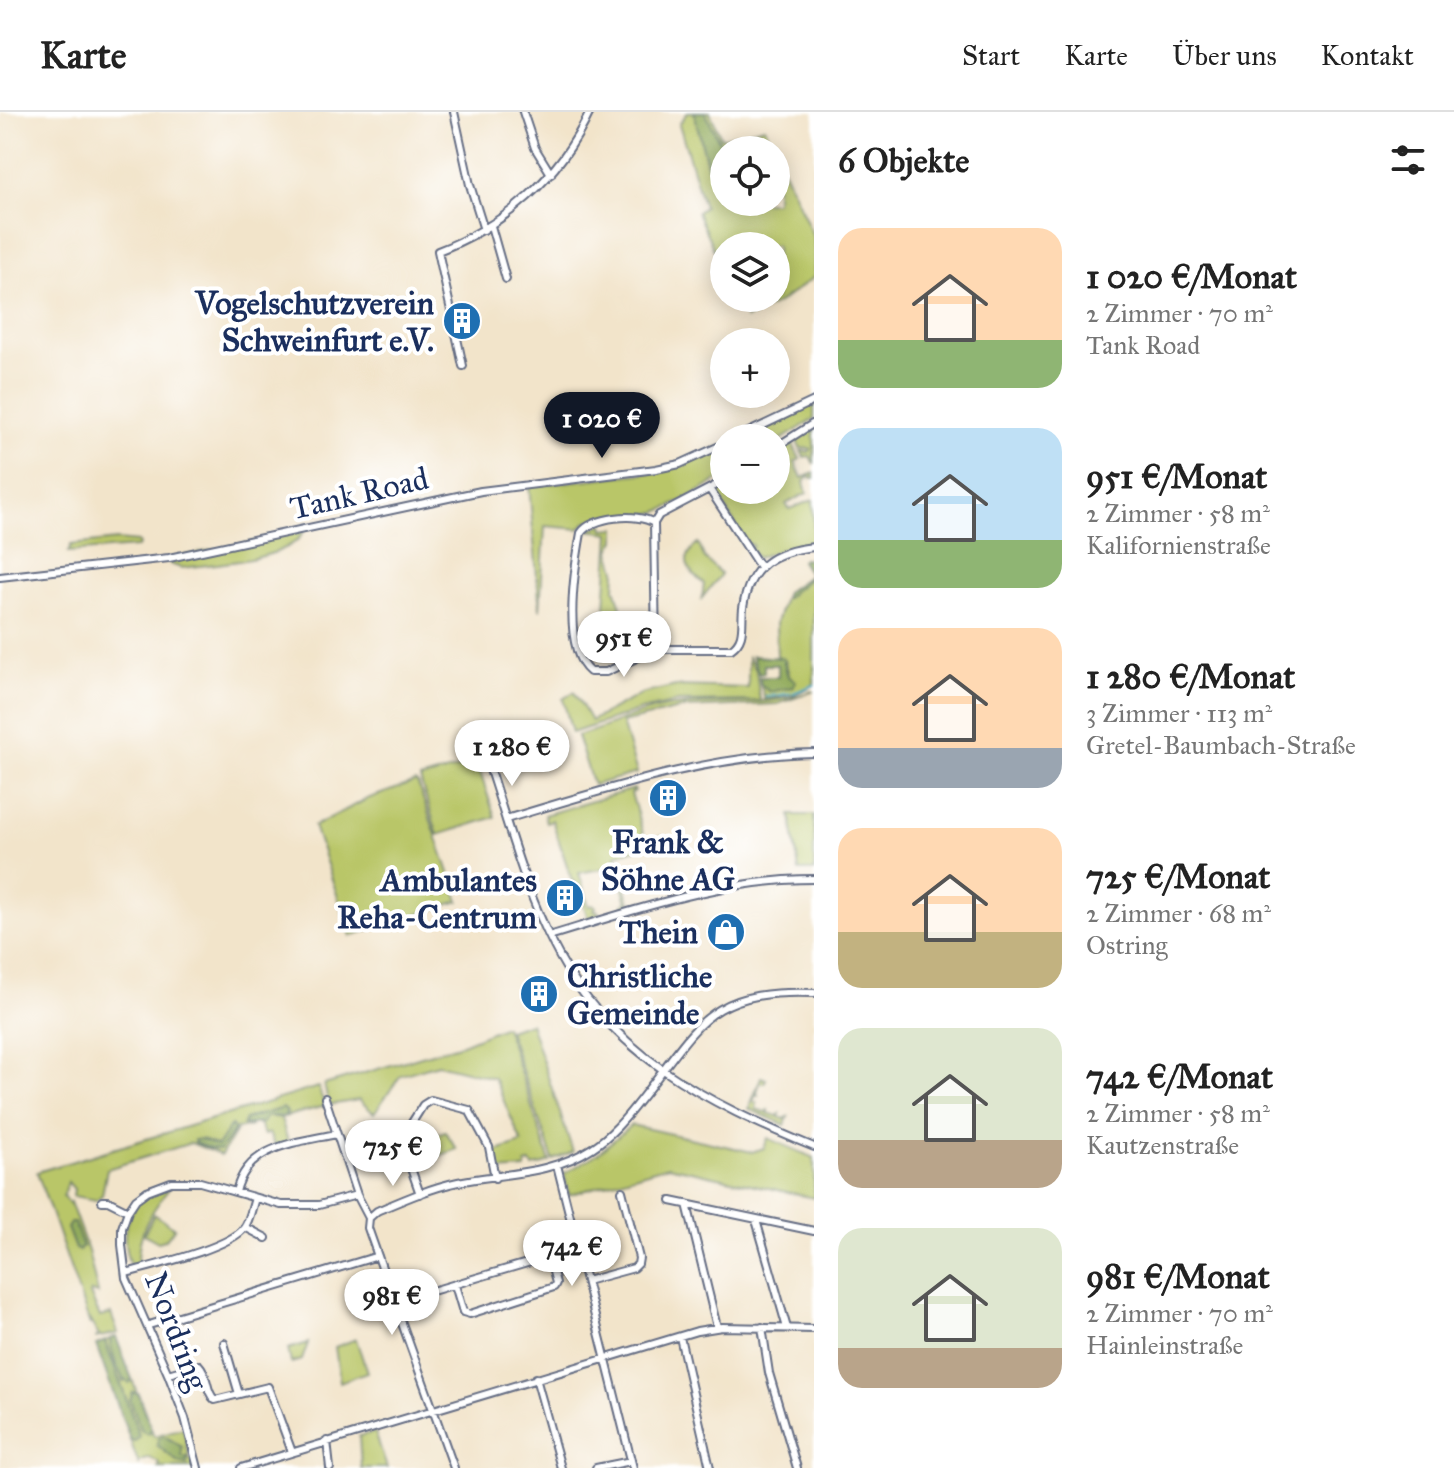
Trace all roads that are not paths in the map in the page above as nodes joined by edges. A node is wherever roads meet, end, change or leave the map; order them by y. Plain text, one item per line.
1 (454, 112) edge
2 (523, 112) edge
3 (590, 112) edge
4 (551, 174) junction
5 (487, 228) junction
6 (506, 279) dead end
7 (463, 366) dead end
8 (814, 401) edge
9 (814, 423) edge
10 (766, 424) edge
11 (790, 438) edge
12 (710, 450) edge
13 (710, 490) edge
14 (719, 504) edge
15 (653, 524) junction
16 (814, 547) edge
17 (760, 567) junction
18 (0, 577) edge
19 (656, 649) junction
20 (814, 753) edge
21 (489, 767) dead end
22 (506, 819) junction
23 (814, 879) edge
24 (549, 936) junction
25 (814, 993) edge
26 (664, 1071) junction
27 (325, 1098) dead end
28 (336, 1134) junction
29 (814, 1147) edge
30 (557, 1165) junction
31 (495, 1178) junction
32 (622, 1191) dead end
33 (236, 1192) junction
34 (420, 1194) junction
35 (357, 1195) junction
36 (255, 1198) junction
37 (102, 1201) dead end
38 (671, 1201) dead end
39 (687, 1204) junction
40 (128, 1211) junction
41 (369, 1218) junction
42 (756, 1220) junction
43 (245, 1227) junction
44 (814, 1231) edge
45 (266, 1238) dead end
46 (578, 1248) junction
47 (378, 1256) junction
48 (549, 1257) junction
49 (126, 1273) junction
50 (586, 1281) junction
51 (455, 1285) junction
52 (395, 1302) junction
53 (149, 1325) junction
54 (717, 1327) junction
55 (762, 1327) junction
56 (787, 1328) junction
57 (814, 1329) edge
58 (680, 1337) junction
59 (224, 1343) dead end
60 (605, 1358) junction
61 (168, 1374) junction
62 (536, 1378) junction
63 (239, 1394) junction
64 (432, 1410) junction
65 (327, 1441) junction
66 (292, 1452) junction
67 (632, 1464) edge
68 (263, 1465) edge
69 (198, 1468) edge
70 (241, 1468) edge
71 (330, 1468) edge
72 (454, 1468) edge
73 (561, 1468) edge
74 (596, 1468) edge
75 (710, 1468) edge
76 (797, 1468) edge

1 - 5 street
2 - 4 street
3 - 4 street
4 - 5 street
5 - 6 street
5 - 7 street
8 - 10 street
9 - 11 street
12 - 18 street, Tank Road
13 - 15 street
14 - 17 street
15 - 19 street
15 - 19 street
16 - 17 street
17 - 19 street
20 - 22 street
21 - 22 street
22 - 24 street
23 - 24 street
24 - 26 street
25 - 26 street
26 - 29 street
26 - 30 street
27 - 28 street
28 - 33 street
28 - 35 street
30 - 31 street
30 - 46 street
31 - 34 street
31 - 34 street
32 - 50 street
33 - 36 street
33 - 40 street
34 - 41 street
35 - 36 street
35 - 41 street
36 - 43 street
37 - 40 street
38 - 39 street
39 - 42 street
39 - 54 street
40 - 49 street, Nordring
41 - 47 street
42 - 44 street
42 - 56 street
43 - 45 street
43 - 49 street
46 - 48 street
46 - 50 street
47 - 52 street
47 - 53 street
48 - 51 street
48 - 51 street
49 - 53 street, Nordring
50 - 60 street
51 - 52 street
52 - 64 street
53 - 61 street, Nordring
54 - 55 street
54 - 58 street
55 - 56 street
55 - 76 street
56 - 57 street
58 - 60 street
58 - 75 street
59 - 63 street
60 - 62 street
60 - 67 street
61 - 63 street
61 - 69 street, Nordring
62 - 64 street
62 - 73 street
63 - 66 street
64 - 65 street
64 - 72 street
65 - 66 street
65 - 71 street
66 - 68 street
67 - 74 street
68 - 70 street

